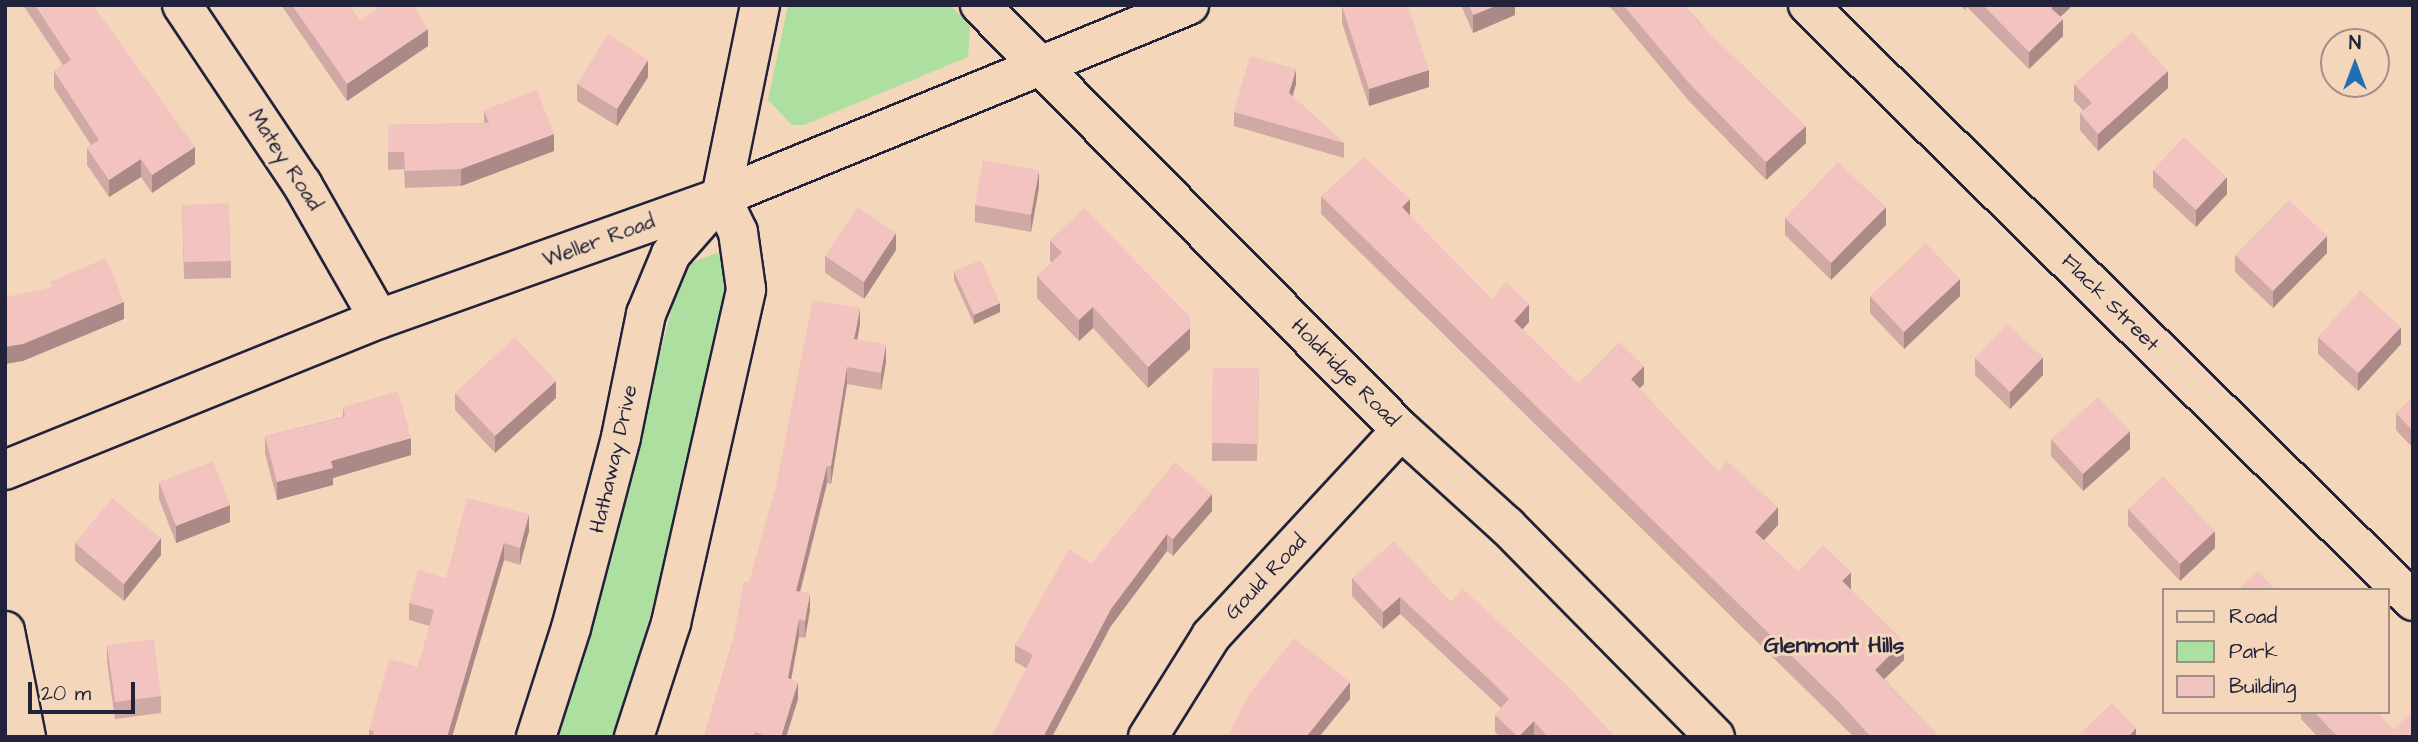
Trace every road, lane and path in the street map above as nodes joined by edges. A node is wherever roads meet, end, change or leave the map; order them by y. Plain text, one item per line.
1 (182, 5) edge
2 (760, 5) edge
3 (980, 5) edge
4 (1189, 5) edge
5 (1808, 5) edge
6 (1042, 64) junction
7 (721, 197) junction
8 (380, 320) junction
9 (1401, 430) junction
10 (5, 470) edge
11 (2413, 601) edge
12 (5, 631) edge
13 (26, 737) edge
14 (536, 737) edge
15 (634, 737) edge
16 (1148, 737) edge
17 (1715, 737) edge

1 - 8 street, Matey Road
2 - 7 street, Hathaway Drive
3 - 6 street, Holdridge Road
4 - 6 street, Weller Road
5 - 11 street, Flack Street
6 - 7 street, Weller Road
6 - 9 street, Holdridge Road
7 - 8 street, Weller Road
7 - 14 street, Hathaway Drive
7 - 15 street
8 - 10 street, Weller Road
9 - 16 street, Gould Road
9 - 17 street, Holdridge Road
12 - 13 street

